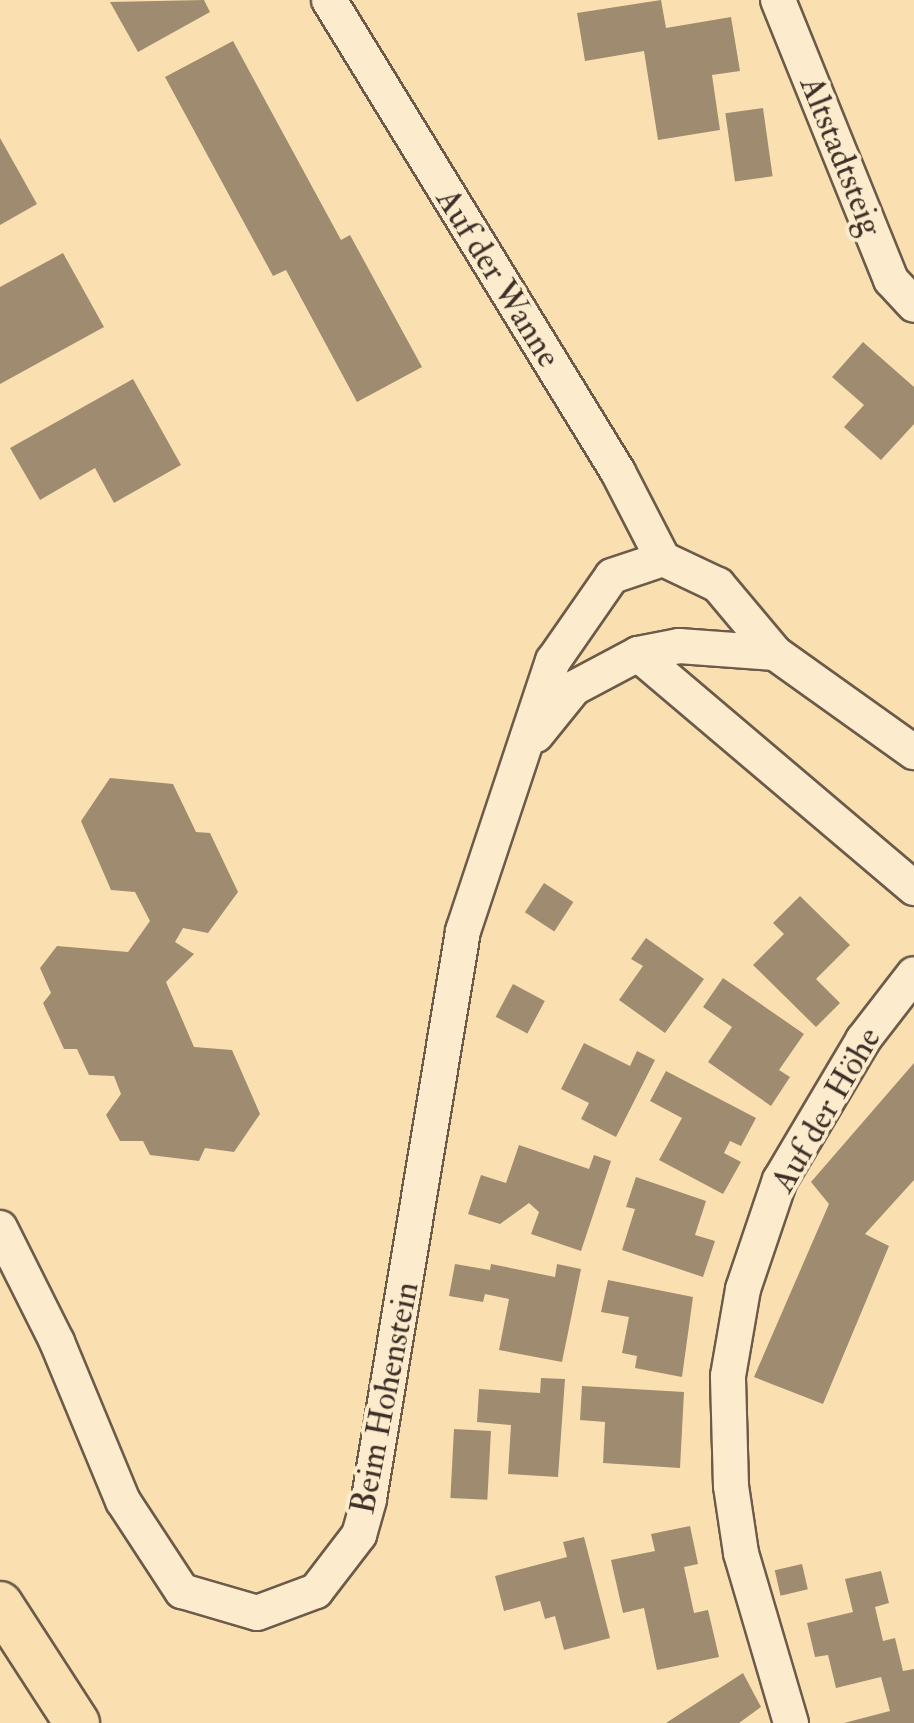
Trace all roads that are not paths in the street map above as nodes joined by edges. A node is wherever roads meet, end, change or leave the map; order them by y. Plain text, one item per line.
1 (329, 0) edge
2 (778, 0) edge
3 (914, 305) edge
4 (663, 559) junction
5 (775, 653) junction
6 (638, 654) junction
7 (523, 752) junction
8 (914, 752) edge
9 (914, 888) edge
10 (914, 974) edge
11 (0, 1228) edge
12 (0, 1604) edge
13 (77, 1723) edge
14 (791, 1723) edge

1 - 4 street, Auf der Wanne
2 - 3 street, Altstadtsteig
4 - 5 street
4 - 7 street, Beim Hohenstein
5 - 6 street, Beim Hohenstein
5 - 8 street
6 - 7 street, Beim Hohenstein
6 - 9 street
7 - 11 street, Beim Hohenstein
10 - 14 street, Auf der Höhe
12 - 13 main road

